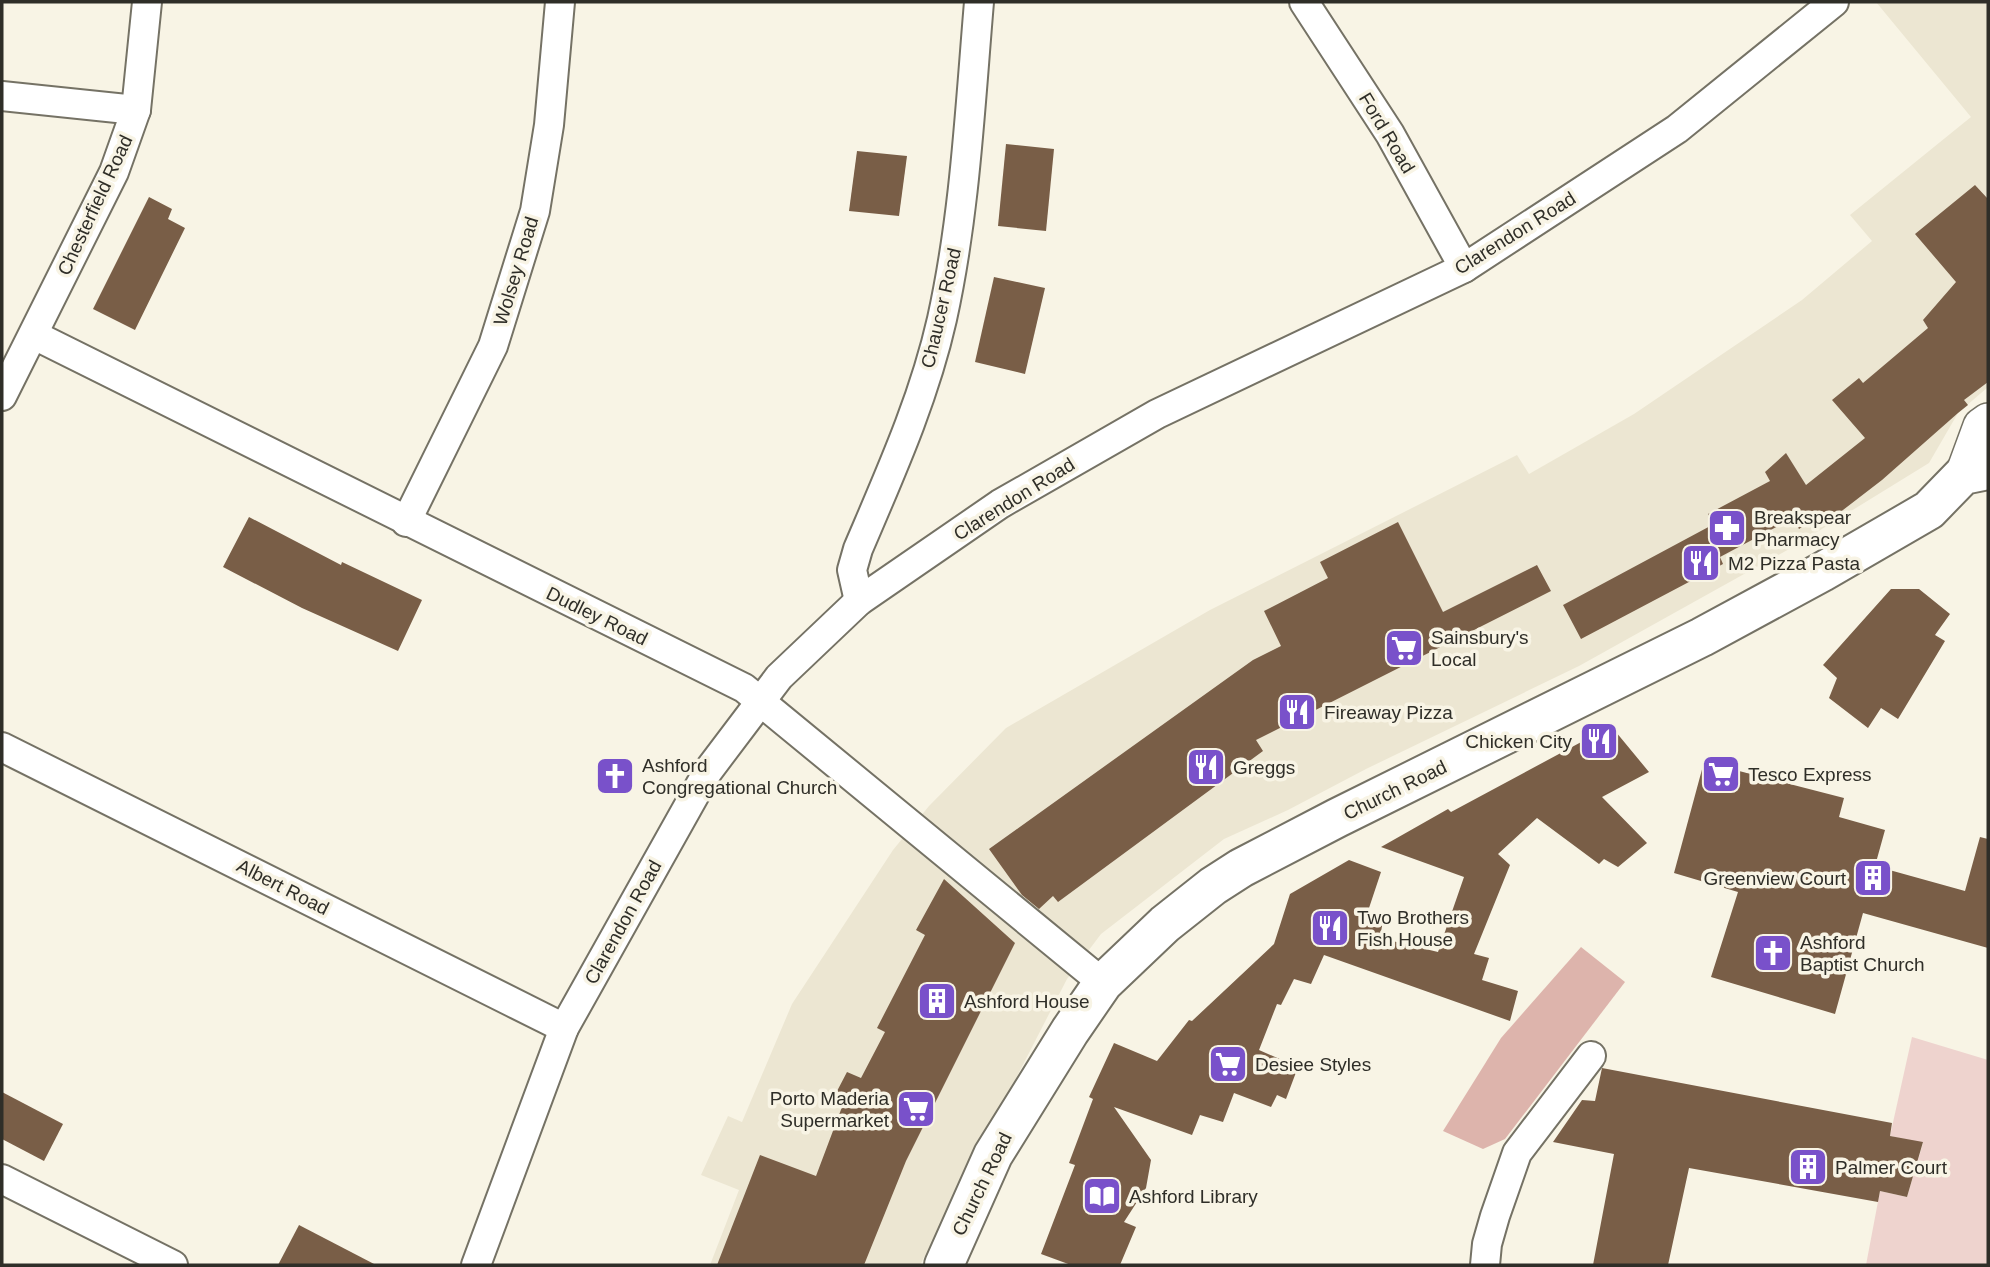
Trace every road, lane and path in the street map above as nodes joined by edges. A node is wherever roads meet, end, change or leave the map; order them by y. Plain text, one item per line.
1 (147, 2) edge
2 (560, 2) edge
3 (979, 2) edge
4 (1304, 2) edge
5 (1827, 4) edge
6 (2, 96) edge
7 (136, 110) junction
8 (1464, 268) junction
9 (34, 335) junction
10 (2, 396) edge
11 (1988, 421) edge
12 (1976, 473) edge
13 (405, 522) junction
14 (859, 601) junction
15 (761, 702) junction
16 (2, 747) edge
17 (1103, 983) junction
18 (564, 1028) junction
19 (1591, 1056) dead end
20 (2, 1179) edge
21 (173, 1265) edge
22 (476, 1265) edge
23 (944, 1265) edge
24 (1485, 1265) edge

1 - 7 street, Chesterfield Road
2 - 13 street, Wolsey Road
3 - 14 street, Chaucer Road
4 - 8 street, Ford Road
5 - 8 street, Clarendon Road
6 - 7 street
7 - 9 street, Chesterfield Road
8 - 14 street, Clarendon Road
9 - 10 street, Chesterfield Road
9 - 13 street, Dudley Road
11 - 12 street
12 - 17 main road, Church Road
13 - 15 street, Dudley Road
14 - 15 street, Clarendon Road
15 - 17 street, Dudley Road
15 - 18 street, Clarendon Road
16 - 18 street, Albert Road
17 - 23 main road, Church Road
18 - 22 street, Clarendon Road
19 - 24 street
20 - 21 street

